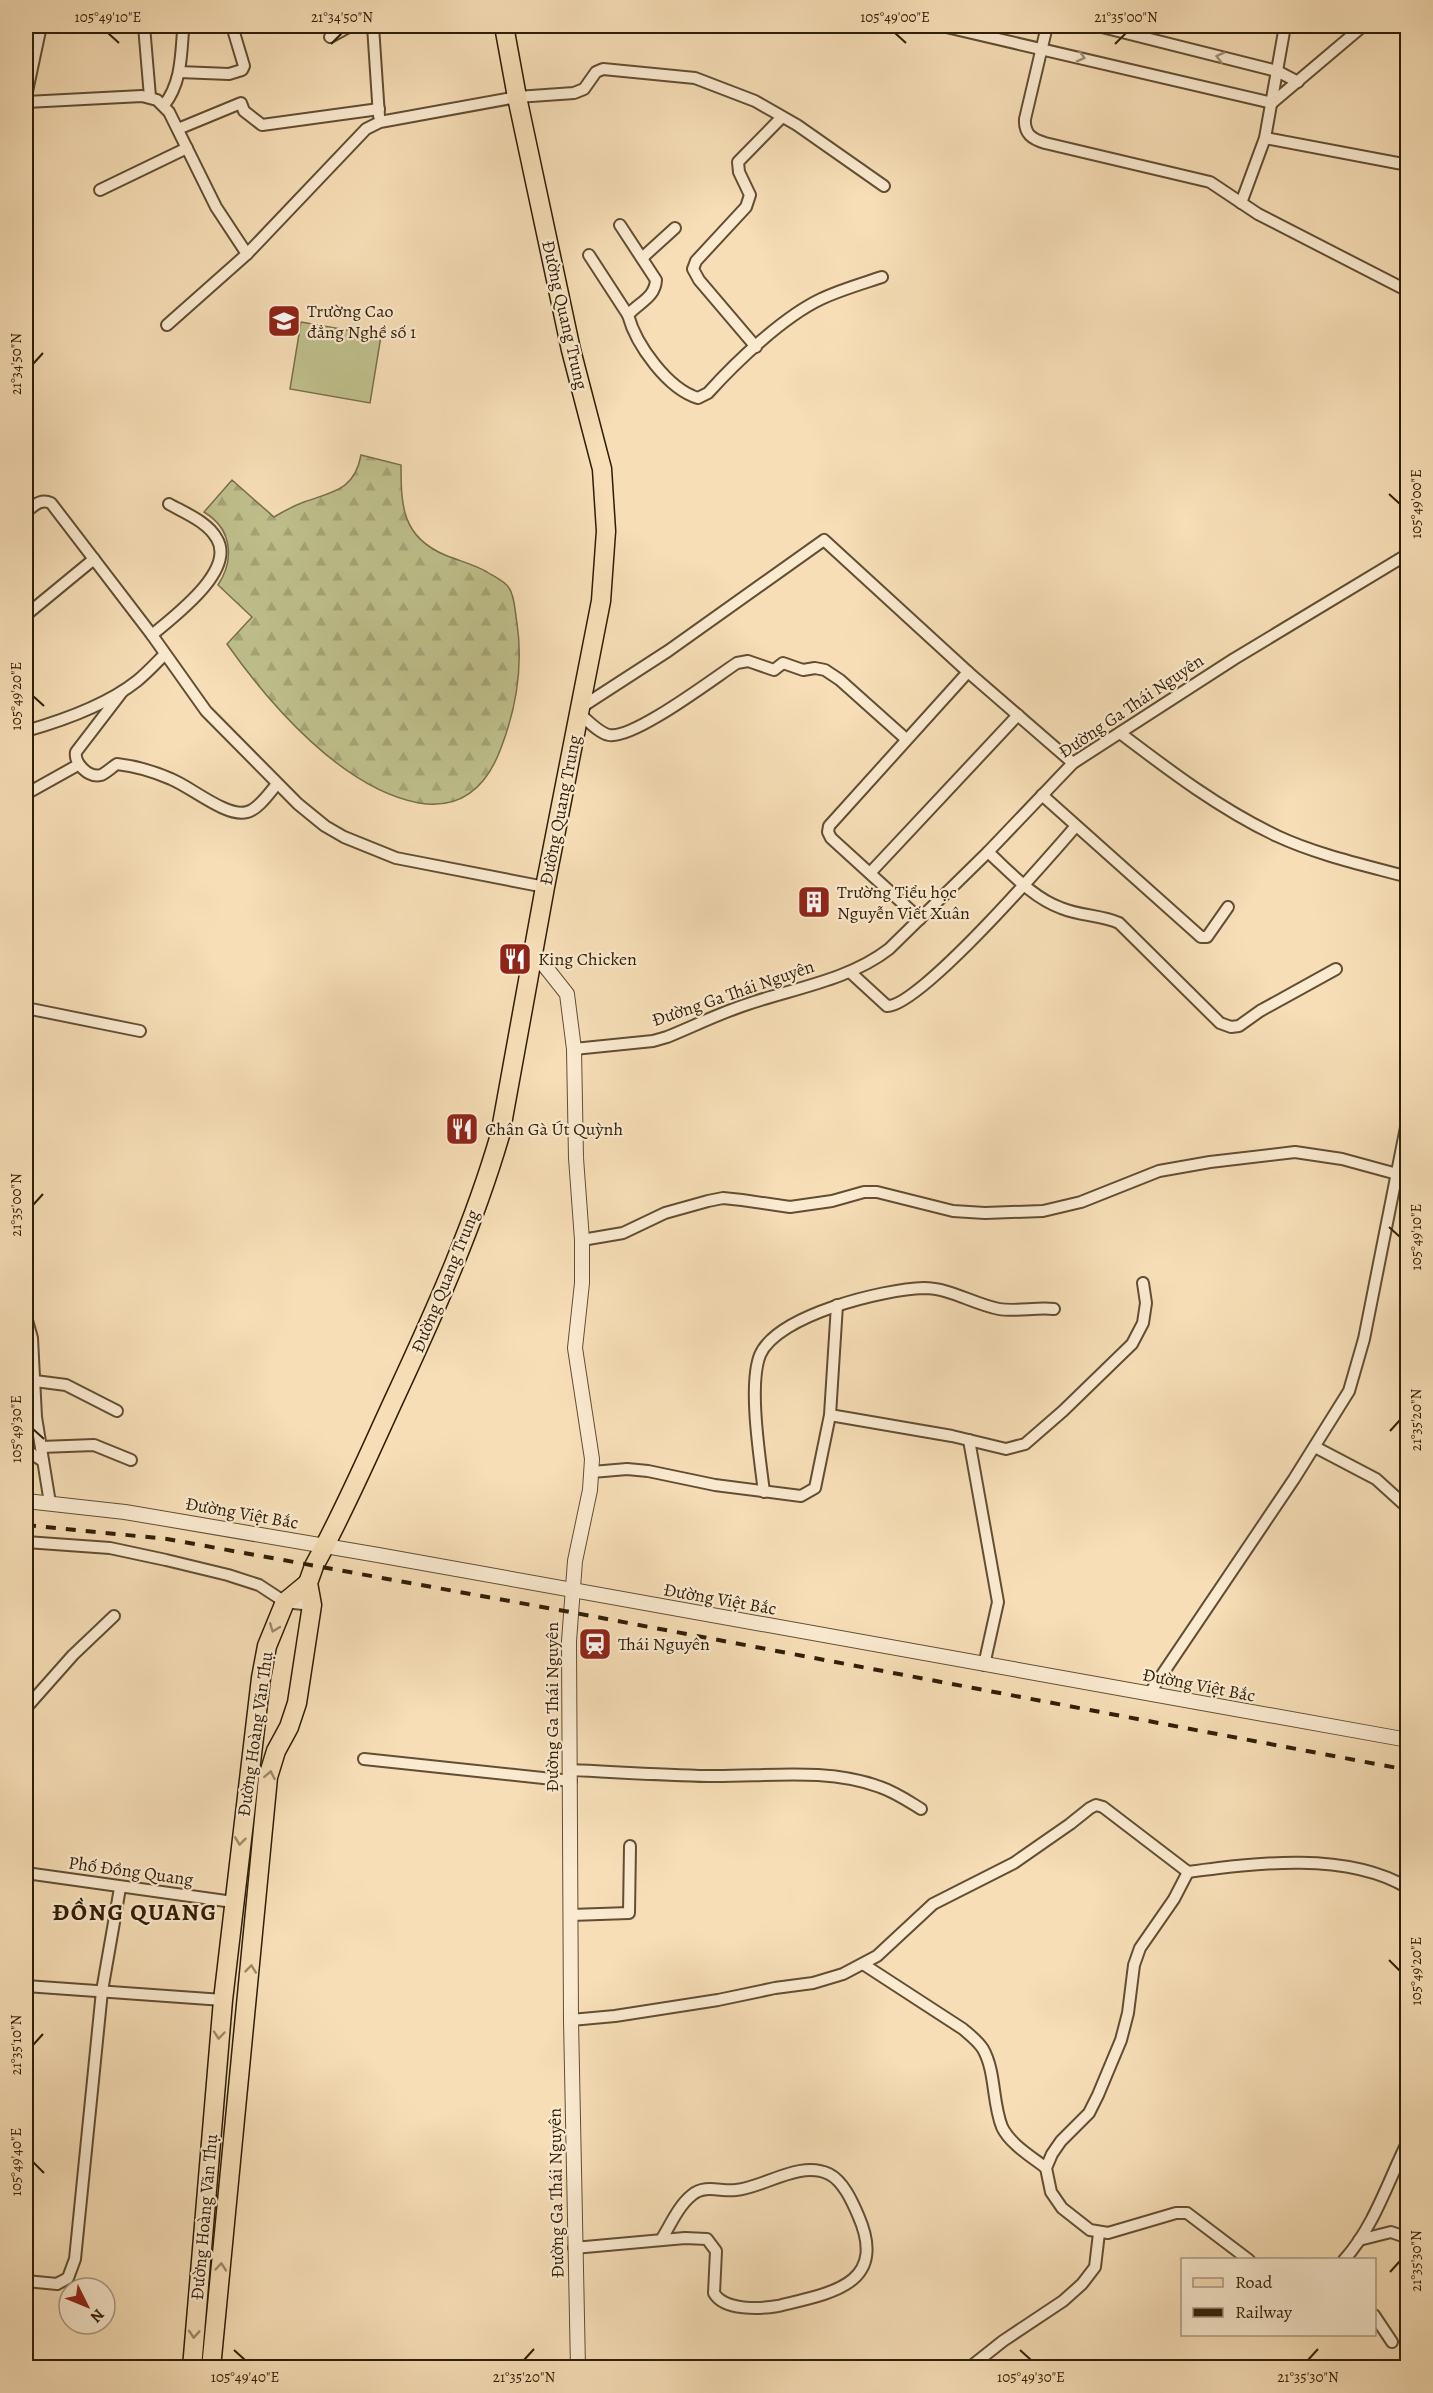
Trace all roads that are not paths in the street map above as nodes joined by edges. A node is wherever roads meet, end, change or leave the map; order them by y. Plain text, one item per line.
1 (41, 26) edge
2 (144, 26) edge
3 (232, 26) edge
4 (350, 26) edge
5 (373, 26) edge
6 (504, 26) edge
7 (942, 26) edge
8 (1047, 26) edge
9 (1098, 26) edge
10 (1285, 26) edge
11 (1363, 26) edge
12 (183, 31) dead end
13 (330, 37) dead end
14 (1043, 48) junction
15 (1277, 71) junction
16 (179, 72) junction
17 (1298, 82) junction
18 (26, 96) edge
19 (150, 97) junction
20 (517, 97) junction
21 (26, 102) edge
22 (1272, 103) junction
23 (164, 105) junction
24 (379, 109) junction
25 (782, 117) junction
26 (380, 122) junction
27 (178, 129) junction
28 (1265, 138) junction
29 (188, 148) junction
30 (1407, 165) edge
31 (884, 186) dead end
32 (100, 190) dead end
33 (1241, 203) junction
34 (620, 225) dead end
35 (675, 228) dead end
36 (248, 254) junction
37 (590, 255) dead end
38 (642, 258) junction
39 (882, 277) dead end
40 (1407, 291) edge
41 (628, 315) junction
42 (167, 325) dead end
43 (756, 347) junction
44 (169, 504) dead end
45 (26, 512) edge
46 (1407, 554) edge
47 (94, 559) junction
48 (26, 615) edge
49 (152, 635) junction
50 (165, 654) junction
51 (968, 672) junction
52 (122, 692) junction
53 (580, 711) junction
54 (1018, 715) junction
55 (26, 731) edge
56 (1120, 733) junction
57 (906, 739) junction
58 (1073, 763) junction
59 (78, 765) junction
60 (278, 784) junction
61 (26, 794) edge
62 (1042, 795) junction
63 (1076, 826) junction
64 (988, 852) junction
65 (870, 873) junction
66 (1407, 877) edge
67 (1024, 884) junction
68 (545, 887) junction
69 (1228, 907) dead end
70 (920, 919) junction
71 (533, 951) junction
72 (1336, 969) dead end
73 (850, 972) junction
74 (26, 1008) edge
75 (140, 1031) dead end
76 (574, 1049) junction
77 (1407, 1117) edge
78 (1396, 1173) junction
79 (1407, 1177) edge
80 (582, 1240) junction
81 (1143, 1283) dead end
82 (837, 1305) junction
83 (1053, 1308) dead end
84 (26, 1317) edge
85 (35, 1381) junction
86 (117, 1411) dead end
87 (830, 1415) junction
88 (969, 1440) junction
89 (41, 1447) junction
90 (1315, 1447) junction
91 (26, 1450) edge
92 (131, 1460) dead end
93 (43, 1461) junction
94 (592, 1472) junction
95 (764, 1492) junction
96 (26, 1501) edge
97 (50, 1503) junction
98 (1407, 1508) edge
99 (26, 1542) edge
100 (326, 1546) junction
101 (311, 1574) junction
102 (572, 1590) junction
103 (285, 1602) junction
104 (312, 1605) junction
105 (114, 1616) dead end
106 (984, 1665) junction
107 (1149, 1694) junction
108 (26, 1708) edge
109 (1407, 1740) edge
110 (364, 1760) dead end
111 (571, 1775) junction
112 (921, 1809) dead end
113 (630, 1846) dead end
114 (1188, 1872) junction
115 (26, 1873) edge
116 (120, 1888) junction
117 (1407, 1888) edge
118 (233, 1902) junction
119 (571, 1915) junction
120 (863, 1964) junction
121 (26, 1986) edge
122 (102, 1991) junction
123 (223, 2000) junction
124 (571, 2020) junction
125 (1407, 2141) edge
126 (1047, 2168) junction
127 (206, 2174) junction
128 (230, 2175) junction
129 (1099, 2233) junction
130 (1407, 2238) edge
131 (661, 2240) junction
132 (1359, 2241) junction
133 (574, 2248) junction
134 (1247, 2258) edge
135 (1345, 2258) edge
136 (26, 2281) edge
137 (1376, 2318) edge
138 (1392, 2342) dead end
139 (972, 2366) edge
140 (192, 2367) edge
141 (212, 2367) edge
142 (578, 2367) edge

1 - 18 street
2 - 19 street
3 - 16 street
4 - 13 street
5 - 24 street
6 - 20 main road, Đường Quang Trung
7 - 14 street
8 - 14 street
15 -> 9 street
10 - 15 street
11 - 17 street
12 - 16 street
14 -> 22 street
14 - 33 street
15 - 17 street
15 - 22 street
16 - 23 street
17 - 22 street
19 - 21 street
19 - 23 street
20 - 25 street
20 - 26 street
20 - 53 main road, Đường Quang Trung
22 - 28 street
23 - 27 street
24 - 26 street
24 - 27 street
25 - 31 street
25 - 43 street
26 - 36 street
27 - 29 street
28 - 30 street
28 - 33 street
29 - 32 street
29 - 36 street
33 - 40 street
34 - 38 street
35 - 38 street
36 - 42 street
37 - 41 street
38 - 41 street
39 - 43 street
41 - 43 street
44 - 49 street
45 - 47 street
46 - 56 street, Đường Ga Thái Nguyên
47 - 48 street
47 - 49 street
49 - 50 street
50 - 52 street
50 - 60 street
51 - 53 street
51 - 54 street
51 - 57 street
52 - 55 street
52 - 59 street
53 - 57 street
53 - 68 main road, Đường Quang Trung
54 - 58 street
54 - 65 street
56 - 58 street, Đường Ga Thái Nguyên
56 - 66 street
57 - 65 street
58 - 62 street, Đường Ga Thái Nguyên
59 - 60 street
59 - 61 street
60 - 68 street
62 - 63 street
62 - 64 street, Đường Ga Thái Nguyên
63 - 67 street
63 - 69 street
64 - 67 street
64 - 70 street, Đường Ga Thái Nguyên
65 - 70 street
67 - 72 street
67 - 73 street
68 - 71 main road, Đường Quang Trung
70 - 73 street, Đường Ga Thái Nguyên
71 - 76 street, Đường Ga Thái Nguyên
71 - 100 main road, Đường Quang Trung
73 - 76 street, Đường Ga Thái Nguyên
74 - 75 street
76 - 80 street, Đường Ga Thái Nguyên
77 - 78 street
78 - 79 street
78 - 80 street
78 - 90 street
80 - 94 street, Đường Ga Thái Nguyên
81 - 88 street
82 - 83 street
82 - 87 street
82 - 95 street
84 - 85 street
85 - 86 street
85 - 89 street
87 - 88 street
87 - 95 street
88 - 106 street
89 - 92 street
89 - 93 street
90 - 98 street
90 - 107 street
91 - 93 street
93 - 97 street
94 - 95 street
94 - 102 street, Đường Ga Thái Nguyên
96 - 97 street, Đường Việt Bắc
97 - 100 street, Đường Việt Bắc
99 - 103 street
100 - 101 main road, Đường Quang Trung
100 - 102 street, Đường Việt Bắc
101 - 103 main road, Đường Hoàng Văn Thụ
101 - 104 main road, Đường Hoàng Văn Thụ
102 - 106 street, Đường Việt Bắc
102 - 111 street, Đường Ga Thái Nguyên
103 - 104 street
103 -> 118 main road, Đường Hoàng Văn Thụ
128 -> 104 main road, Đường Hoàng Văn Thụ
105 - 108 street
106 - 107 street, Đường Việt Bắc
107 - 109 street, Đường Việt Bắc
110 - 111 street
111 - 112 street
111 - 119 street, Đường Ga Thái Nguyên
113 - 119 street
114 - 117 street
114 - 120 street
114 - 126 street
115 - 116 street, Phố Đồng Quang
116 - 118 street, Phố Đồng Quang
116 - 122 street
118 - 123 main road, Đường Hoàng Văn Thụ
119 - 124 street, Đường Ga Thái Nguyên
120 - 124 street
120 - 126 street
121 - 122 street
122 - 123 street
122 - 136 street
123 -> 127 main road, Đường Hoàng Văn Thụ
124 - 133 street, Đường Ga Thái Nguyên
125 - 132 street
126 - 129 street
127 - 128 main road
127 -> 140 main road, Đường Hoàng Văn Thụ
141 -> 128 main road, Đường Hoàng Văn Thụ
129 - 134 street
129 - 139 street
130 - 132 street
131 - 131 street
131 - 133 street
132 - 135 street
133 - 142 street, Đường Ga Thái Nguyên
137 - 138 street

